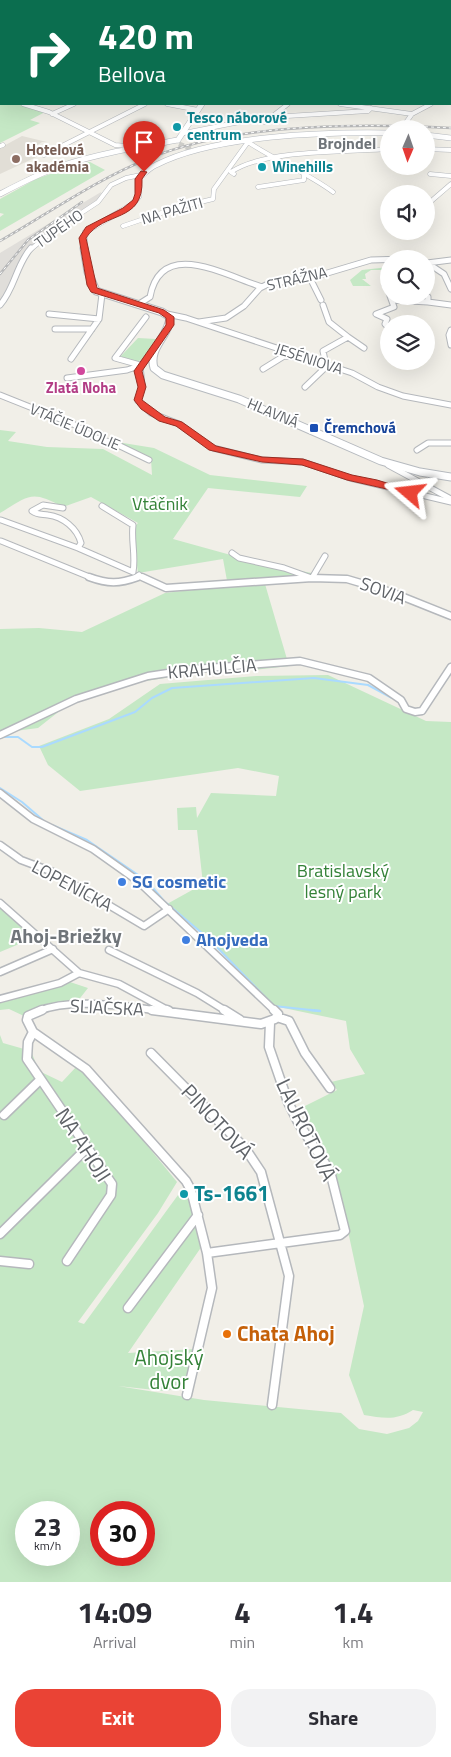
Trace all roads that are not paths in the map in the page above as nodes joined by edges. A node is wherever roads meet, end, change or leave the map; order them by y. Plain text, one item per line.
1 (26, 105) edge
2 (72, 105) edge
3 (143, 105) edge
4 (172, 105) edge
5 (201, 105) edge
6 (287, 105) edge
7 (348, 105) edge
8 (428, 105) edge
9 (371, 108) junction
10 (198, 110) junction
11 (52, 114) junction
12 (412, 114) junction
13 (271, 118) junction
14 (408, 120) tunnel mouth
15 (90, 132) junction
16 (184, 133) junction
17 (380, 133) edge
18 (435, 136) edge
19 (451, 138) edge
20 (248, 142) junction
21 (140, 147) junction
22 (435, 149) edge
23 (380, 150) edge
24 (451, 150) edge
25 (44, 155) dead end
26 (274, 159) junction
27 (234, 174) dead end
28 (304, 174) junction
29 (435, 174) edge
30 (141, 175) junction
31 (451, 176) edge
32 (451, 184) edge
33 (258, 187) dead end
34 (333, 192) dead end
35 (0, 194) edge
36 (435, 197) edge
37 (122, 226) dead end
38 (380, 260) edge
39 (451, 260) edge
40 (435, 263) edge
41 (435, 268) edge
42 (448, 276) edge
43 (310, 278) junction
44 (262, 286) junction
45 (451, 290) edge
46 (102, 294) junction
47 (435, 302) edge
48 (139, 304) junction
49 (0, 305) edge
50 (393, 305) edge
51 (451, 305) edge
52 (49, 314) dead end
53 (167, 314) junction
54 (380, 316) edge
55 (146, 317) dead end
56 (99, 319) junction
57 (199, 322) junction
58 (54, 329) dead end
59 (92, 329) junction
60 (451, 330) edge
61 (348, 337) junction
62 (451, 345) edge
63 (364, 348) dead end
64 (152, 354) junction
65 (307, 358) junction
66 (325, 358) junction
67 (71, 359) dead end
68 (315, 361) junction
69 (140, 365) junction
70 (327, 365) junction
71 (263, 369) dead end
72 (67, 378) dead end
73 (305, 387) dead end
74 (0, 395) edge
75 (451, 405) edge
76 (451, 443) edge
77 (417, 450) dead end
78 (149, 460) dead end
79 (380, 461) junction
80 (451, 477) edge
81 (451, 501) edge
82 (102, 506) dead end
83 (63, 508) dead end
84 (1, 520) edge
85 (1, 542) edge
86 (78, 548) junction
87 (232, 554) dead end
88 (325, 556) dead end
89 (133, 572) junction
90 (140, 576) junction
91 (312, 578) junction
92 (451, 616) edge
93 (451, 667) edge
94 (0, 736) edge
95 (0, 792) edge
96 (0, 845) edge
97 (0, 903) edge
98 (169, 909) junction
99 (53, 949) junction
100 (109, 950) dead end
101 (0, 972) edge
102 (79, 973) junction
103 (0, 999) edge
104 (170, 1011) junction
105 (278, 1017) junction
106 (244, 1022) junction
107 (270, 1023) junction
108 (33, 1032) junction
109 (151, 1053) dead end
110 (40, 1080) junction
111 (330, 1088) dead end
112 (4, 1115) dead end
113 (86, 1148) junction
114 (198, 1215) junction
115 (0, 1234) edge
116 (279, 1244) junction
117 (207, 1253) junction
118 (0, 1261) edge
119 (68, 1261) dead end
120 (29, 1264) dead end
121 (128, 1308) dead end
122 (187, 1395) dead end
123 (272, 1405) dead end

1 - 11 street
2 - 11 street
3 - 15 street
4 - 10 street
5 - 10 street
6 - 13 street
7 - 9 street
8 - 12 street
9 - 12 street
9 - 13 street
10 - 16 street
11 - 15 street
12 - 14 street
13 - 16 street
15 - 21 street
15 - 25 street
16 - 21 street
17 - 20 street
18 - 19 street
20 - 26 street
20 - 30 street
20 - 37 street, NA PAŽITI
21 - 35 street
22 - 24 street
23 - 26 street
26 - 27 street
26 - 28 street
28 - 33 street
28 - 34 street
29 - 31 street
30 - 46 street
30 - 49 street, TUPÉHO
32 - 36 street
38 - 43 street, STRÁŽNA
39 - 40 street
41 - 42 street
42 - 45 street
43 - 44 street, STRÁŽNA
43 - 61 street
44 - 48 street
44 - 57 street, STRÁŽNA
46 - 48 street
46 - 56 street
47 - 51 street
48 - 53 street
50 - 54 street
52 - 56 street
53 - 57 street, JESÉNIOVA
53 - 64 street
55 - 69 street
56 - 59 street
57 - 65 street, JESÉNIOVA
58 - 59 street
59 - 67 street
60 - 62 street
61 - 63 street
61 - 66 street
64 - 69 street
64 - 79 street, HLAVNÁ
65 - 68 street, JESÉNIOVA
65 - 71 street
66 - 68 street
66 - 70 street
68 - 70 street, JESÉNIOVA
69 - 72 street
69 - 81 street
70 - 73 street
70 - 75 street, JESÉNIOVA
74 - 78 street, VTÁČIE ÚDOLIE
76 - 77 street
79 - 80 street, HLAVNÁ
79 - 81 street
82 - 89 street
83 - 86 street
84 - 86 street, SOVIA
85 - 90 street
86 - 89 street, SOVIA
87 - 91 street
88 - 91 street
89 - 90 street, SOVIA
90 - 91 street, SOVIA
91 - 92 street, SOVIA
93 - 94 street, KRAHULČIA
95 - 98 street
96 - 98 street, LOPENÍCKA
97 - 99 street
98 - 105 street
99 - 101 street
99 - 102 street
100 - 106 street
102 - 103 street
102 - 104 street
104 - 106 street, SLIAČSKA
104 - 108 street, SLIAČSKA
105 - 107 street
105 - 111 street
106 - 107 street, SLIAČSKA
107 - 116 street, LAUROTOVÁ
108 - 110 street, NA AHOJI
108 - 114 street
109 - 116 street, PINOTOVÁ
110 - 112 street
110 - 113 street, NA AHOJI
113 - 115 street
113 - 119 street, NA AHOJI
114 - 117 street
114 - 121 street
116 - 117 street
116 - 123 street, PINOTOVÁ
117 - 122 street
118 - 120 street

